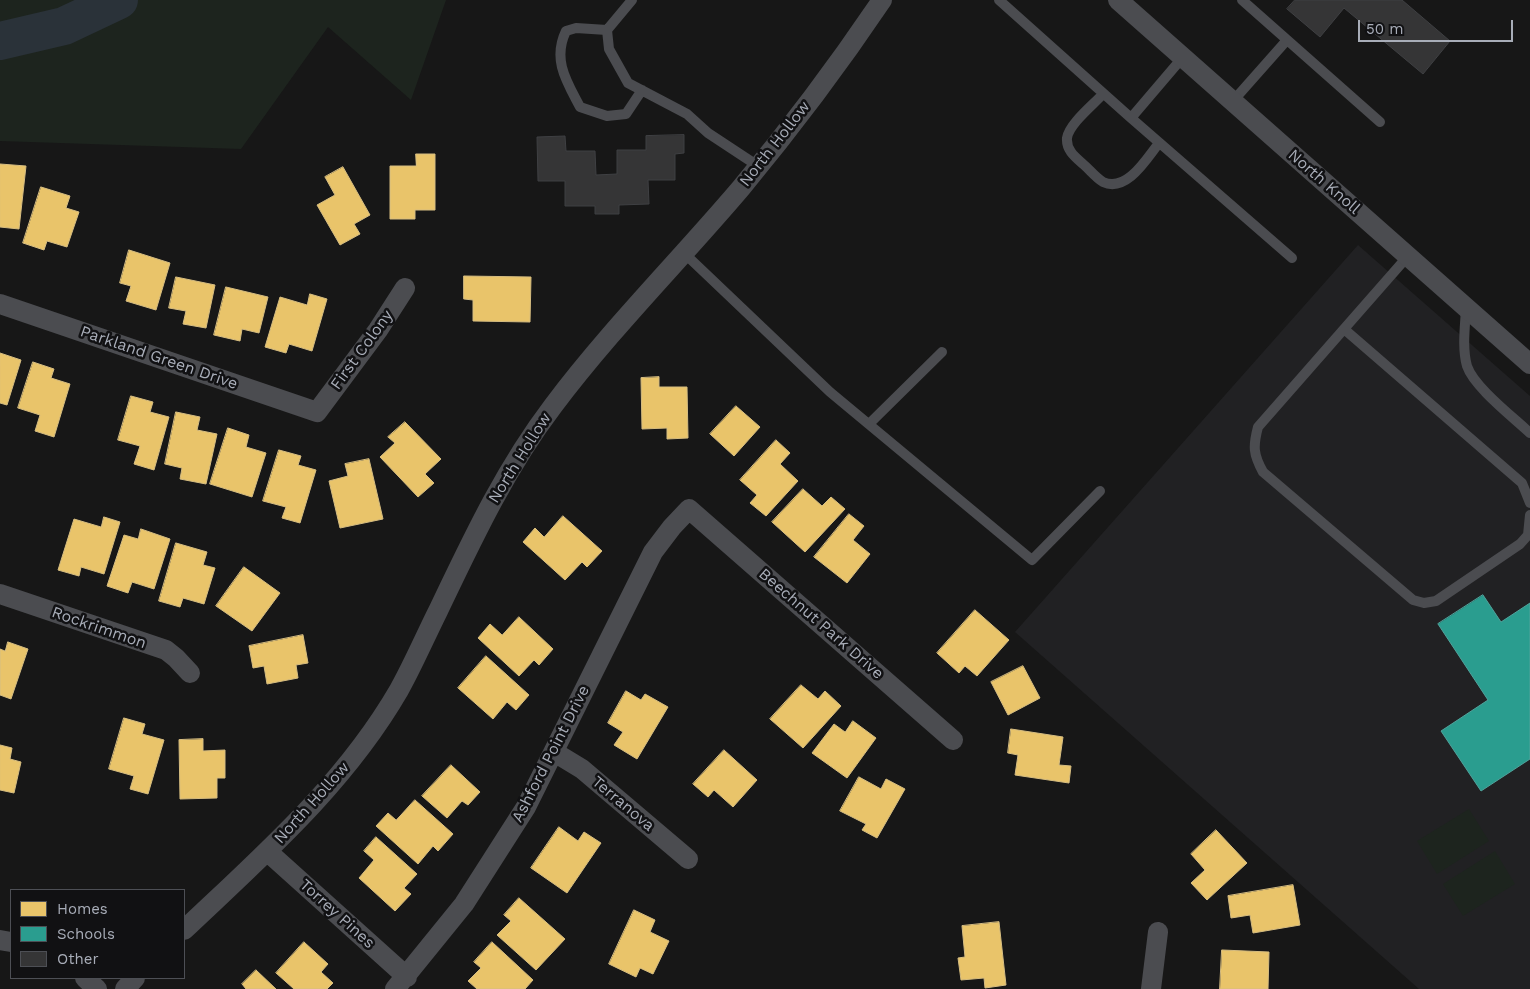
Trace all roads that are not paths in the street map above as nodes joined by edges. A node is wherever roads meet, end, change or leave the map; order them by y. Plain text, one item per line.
1 (632, 0) edge
2 (882, 0) edge
3 (999, 0) edge
4 (1118, 0) edge
5 (1242, 0) edge
6 (607, 30) junction
7 (1287, 40) junction
8 (1183, 58) junction
9 (642, 90) junction
10 (1103, 94) junction
11 (1233, 102) junction
12 (1131, 118) junction
13 (1380, 122) dead end
14 (1159, 143) junction
15 (758, 166) junction
16 (684, 252) junction
17 (1408, 256) junction
18 (1292, 258) dead end
19 (405, 288) dead end
20 (0, 304) edge
21 (1466, 308) junction
22 (1344, 329) junction
23 (942, 352) dead end
24 (1530, 364) edge
25 (317, 412) joint
26 (869, 424) junction
27 (1530, 433) edge
28 (1100, 491) dead end
29 (1530, 503) edge
30 (689, 509) joint
31 (1530, 515) edge
32 (0, 594) edge
33 (190, 673) dead end
34 (953, 740) dead end
35 (554, 752) junction
36 (268, 852) junction
37 (688, 859) dead end
38 (185, 929) edge
39 (1158, 932) dead end
40 (85, 979) edge
41 (134, 979) edge
42 (401, 983) edge
43 (97, 989) edge
44 (125, 989) edge
45 (1151, 989) edge

1 - 6 lane
2 - 15 street, North Hollow
3 - 10 lane
4 - 8 street, North Knoll
5 - 7 lane
6 - 9 lane
6 - 9 lane
7 - 11 lane
7 - 13 lane
8 - 11 street, North Knoll
8 - 12 lane
9 - 15 lane
10 - 12 lane
10 - 14 lane
11 - 17 street, North Knoll
12 - 14 lane
14 - 18 lane
15 - 16 street, North Hollow
16 - 26 lane
16 - 36 street, North Hollow
17 - 21 street, North Knoll
17 - 22 lane
19 - 25 street, First Colony
20 - 25 street, Parkland Green Drive
21 - 24 street, North Knoll
21 - 27 lane
22 - 29 lane
22 - 31 lane
23 - 26 lane
26 - 28 lane
30 - 34 street, Beechnut Park Drive
30 - 35 street, Ashford Point Drive
32 - 33 street, Rockrimmon
35 - 37 street, Terranova
35 - 42 street, Ashford Point Drive
36 - 38 street, North Hollow
36 - 42 street, Torrey Pines
39 - 45 street
40 - 43 street
41 - 44 street

